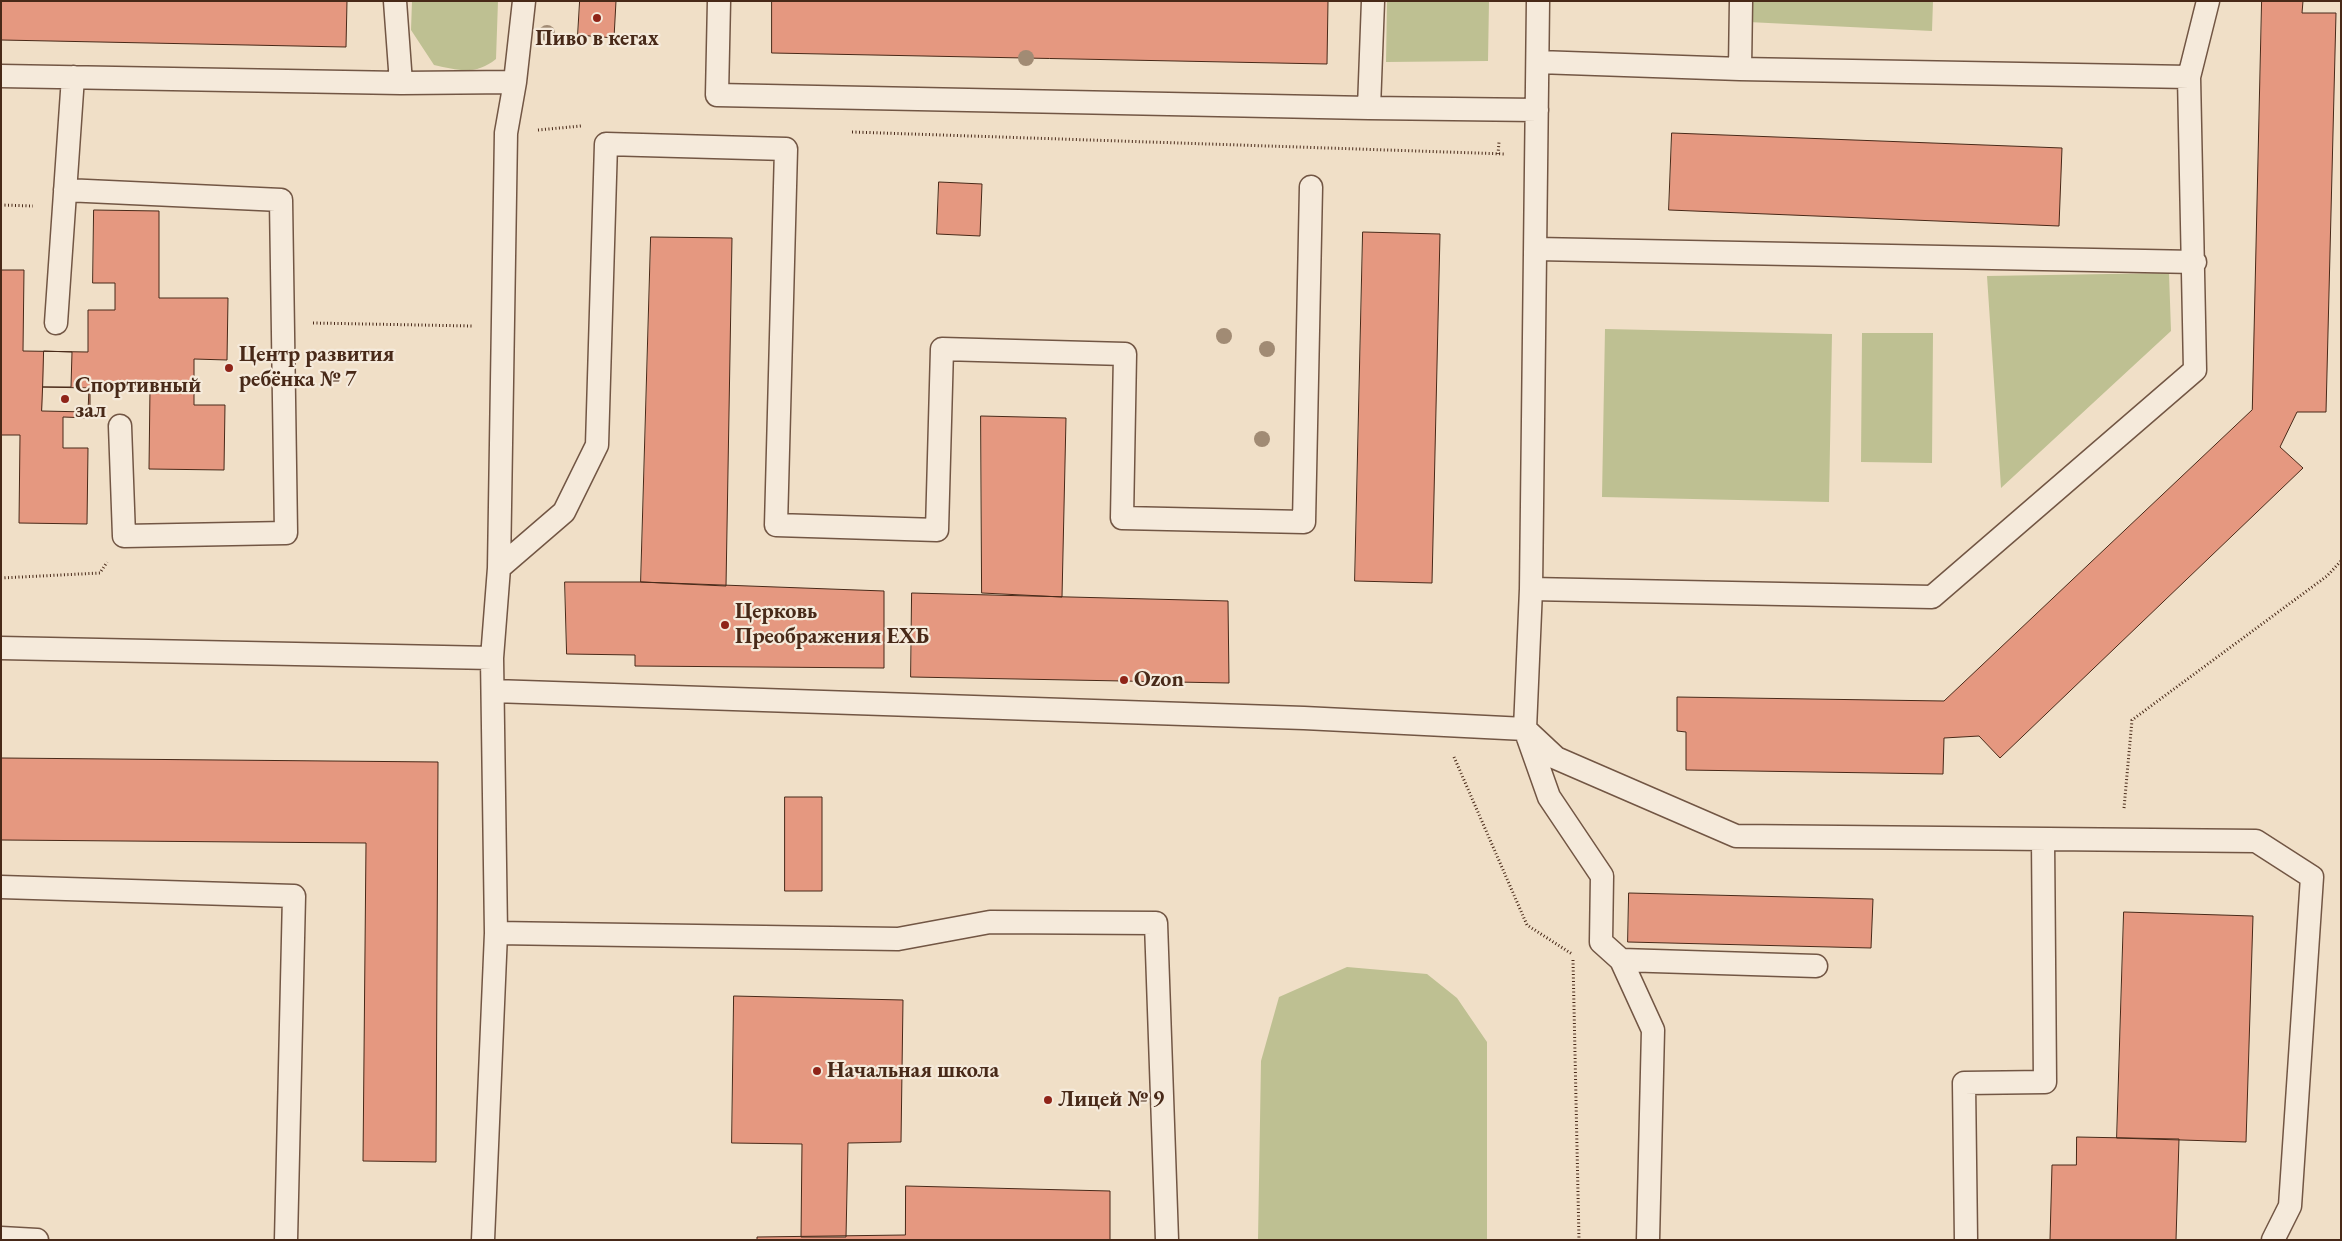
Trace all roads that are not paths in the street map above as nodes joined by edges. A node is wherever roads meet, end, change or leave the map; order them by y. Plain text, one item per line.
1 (395, 1) edge
2 (524, 1) edge
3 (720, 1) edge
4 (1373, 1) edge
5 (1538, 1) edge
6 (1741, 1) edge
7 (2208, 1) edge
8 (1538, 62) junction
9 (1740, 69) junction
10 (1, 76) edge
11 (73, 77) junction
12 (2190, 77) junction
13 (516, 82) junction
14 (401, 83) junction
15 (1369, 108) junction
16 (1537, 110) junction
17 (1311, 187) dead end
18 (65, 190) junction
19 (1536, 249) junction
20 (2195, 262) junction
21 (56, 322) dead end
22 (120, 426) dead end
23 (499, 568) junction
24 (1532, 589) junction
25 (1, 648) edge
26 (492, 658) junction
27 (493, 690) junction
28 (1525, 729) junction
29 (2043, 839) junction
30 (1, 887) edge
31 (496, 933) junction
32 (1621, 960) junction
33 (1816, 966) dead end
34 (1, 1238) edge
35 (37, 1240) edge
36 (286, 1240) edge
37 (483, 1240) edge
38 (1167, 1240) edge
39 (1648, 1240) edge
40 (1966, 1240) edge
41 (2273, 1240) edge

1 - 14 lane
2 - 13 lane
3 - 15 lane
4 - 15 lane
5 - 8 lane
6 - 9 lane
7 - 12 lane
8 - 9 lane
8 - 16 lane
9 - 12 lane
10 - 11 lane
11 - 14 lane
11 - 18 lane
12 - 20 lane
13 - 14 lane
13 - 23 lane
15 - 16 lane
16 - 19 lane
17 - 23 lane
18 - 21 lane
18 - 22 lane
19 - 20 lane
19 - 24 lane
20 - 24 lane
23 - 26 lane
24 - 28 lane
25 - 26 lane
26 - 27 lane
27 - 28 lane
27 - 31 lane
28 - 29 lane
28 - 32 lane
29 - 40 lane
29 - 41 lane
30 - 36 lane
31 - 37 lane
31 - 38 lane
32 - 33 lane
32 - 39 lane
34 - 35 lane

